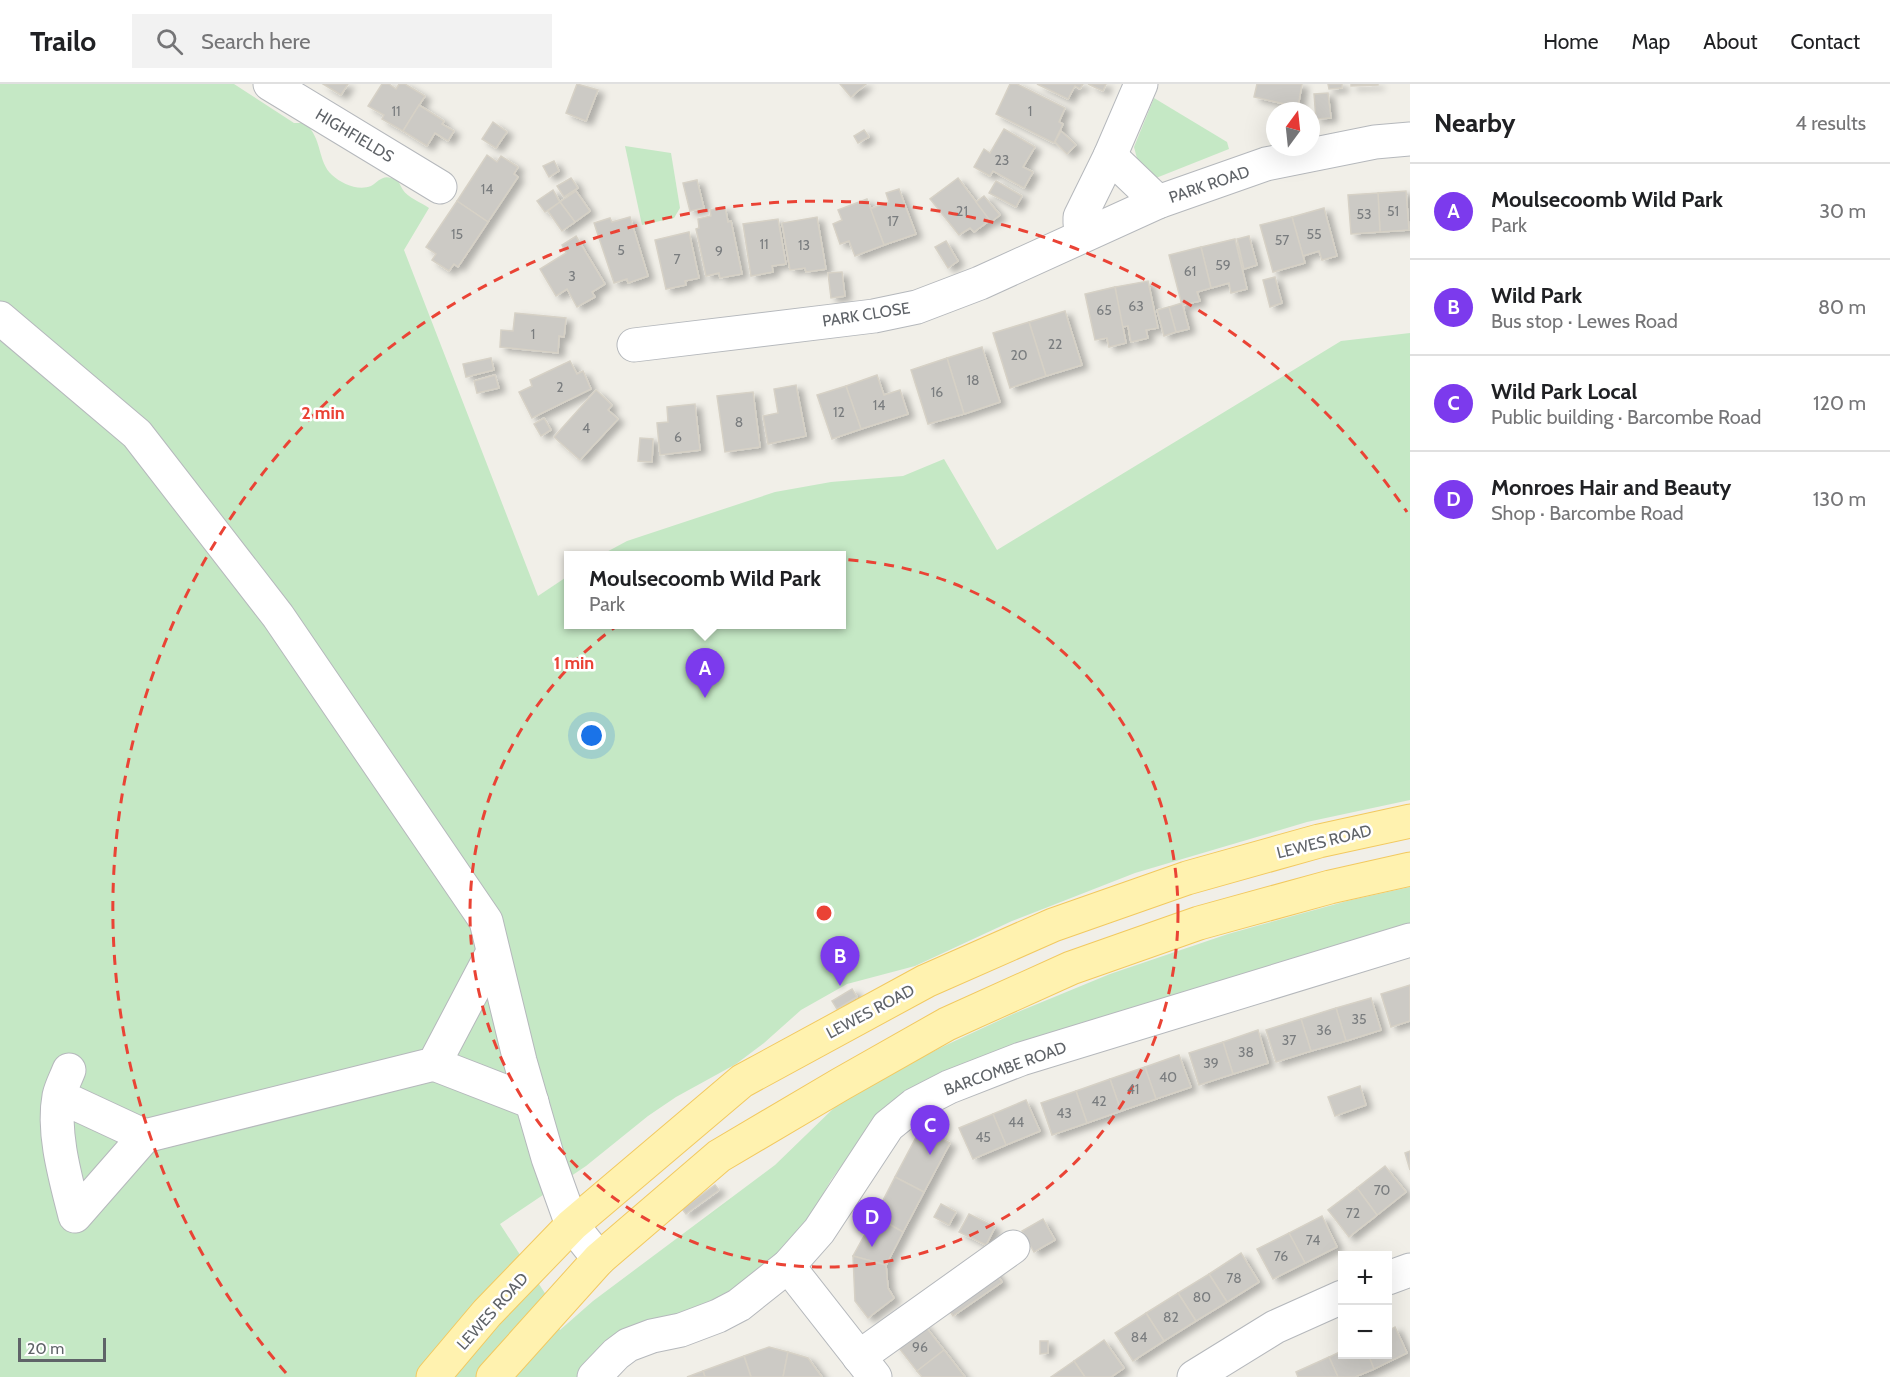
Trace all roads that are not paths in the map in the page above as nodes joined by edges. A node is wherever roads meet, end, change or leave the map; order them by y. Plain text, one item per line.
1 (270, 84) edge
2 (1141, 84) edge
3 (1410, 139) edge
4 (1110, 156) junction
5 (440, 188) dead end
6 (1158, 202) junction
7 (1084, 234) junction
8 (0, 318) edge
9 (634, 345) dead end
10 (1410, 821) edge
11 (1410, 869) edge
12 (1410, 940) edge
13 (493, 952) junction
14 (434, 1064) junction
15 (532, 1102) junction
16 (145, 1136) junction
17 (572, 1225) junction
18 (1013, 1246) dead end
19 (599, 1259) junction
20 (788, 1266) junction
21 (1410, 1270) edge
22 (1392, 1277) edge
23 (1338, 1299) edge
24 (867, 1367) edge
25 (433, 1377) edge
26 (493, 1377) edge
27 (594, 1377) edge
28 (1194, 1377) edge

1 - 5 street, HIGHFIELDS
2 - 4 street
3 - 6 street, PARK ROAD
4 - 6 street
4 - 7 street
6 - 7 street, PARK ROAD
7 - 9 street, PARK CLOSE
8 - 13 street
10 - 17 main road, LEWES ROAD
11 - 19 main road
12 - 20 street, BARCOMBE ROAD
13 - 14 street
13 - 15 street
14 - 15 street
14 - 16 street
15 - 17 street
16 - 16 street
17 - 19 street
17 - 25 main road, LEWES ROAD
18 - 24 street
19 - 26 main road
20 - 24 street
20 - 27 street, BARCOMBE ROAD
21 - 22 street
23 - 28 street

